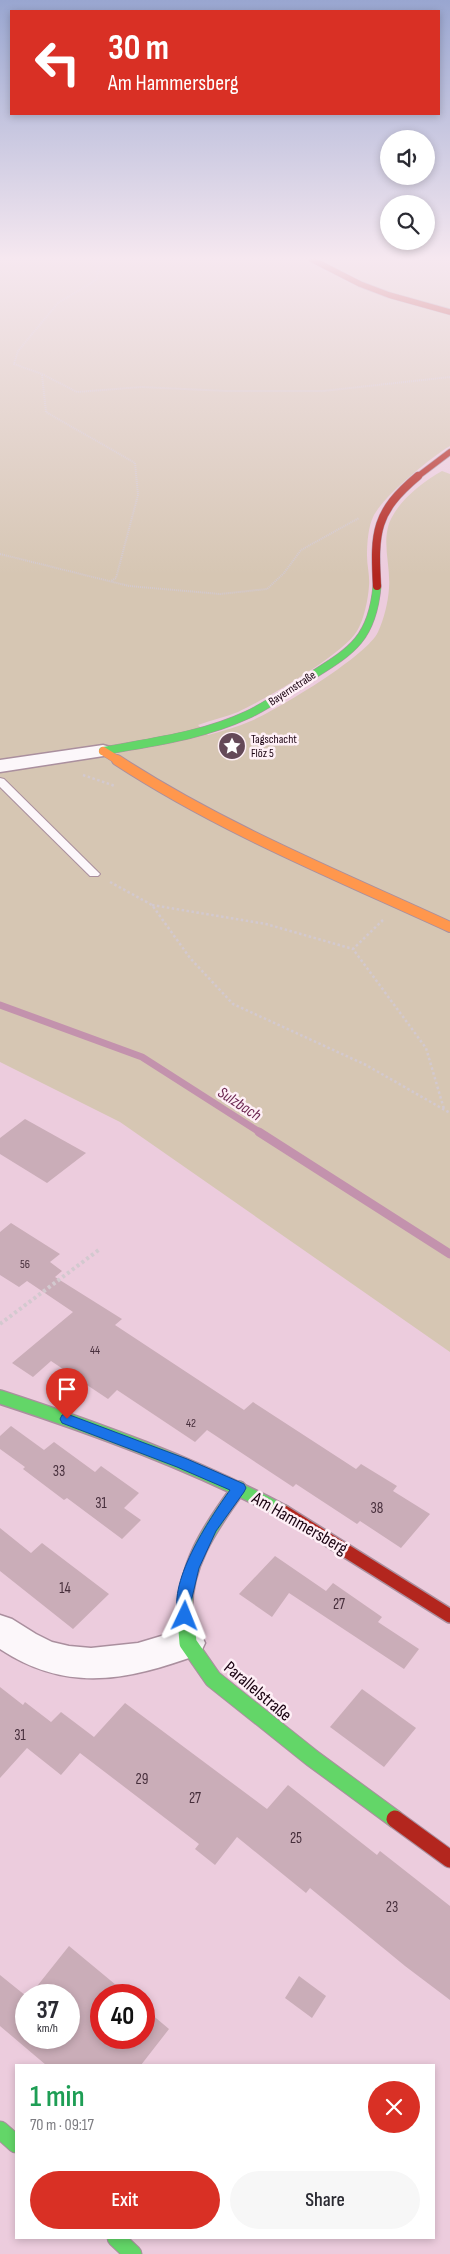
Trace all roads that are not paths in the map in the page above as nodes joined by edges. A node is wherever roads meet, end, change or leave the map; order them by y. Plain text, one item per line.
1 (450, 452) edge
2 (103, 751) junction
3 (0, 766) edge
4 (0, 780) edge
5 (94, 874) road end
6 (450, 927) edge
7 (0, 1397) edge
8 (239, 1488) junction
9 (450, 1616) edge
10 (0, 1630) edge
11 (188, 1643) junction
12 (450, 1859) edge
13 (0, 2130) edge
14 (15, 2143) edge
15 (117, 2239) edge
16 (133, 2254) edge

1 - 2 street, Bayernstraße
2 - 3 street, Bayernstraße
2 - 6 street
4 - 5 lane
7 - 8 street, Am Hammersberg
8 - 9 street, Am Hammersberg
8 - 11 street, Parallelstraße
10 - 11 street
11 - 12 street, Parallelstraße
13 - 14 street
15 - 16 street

